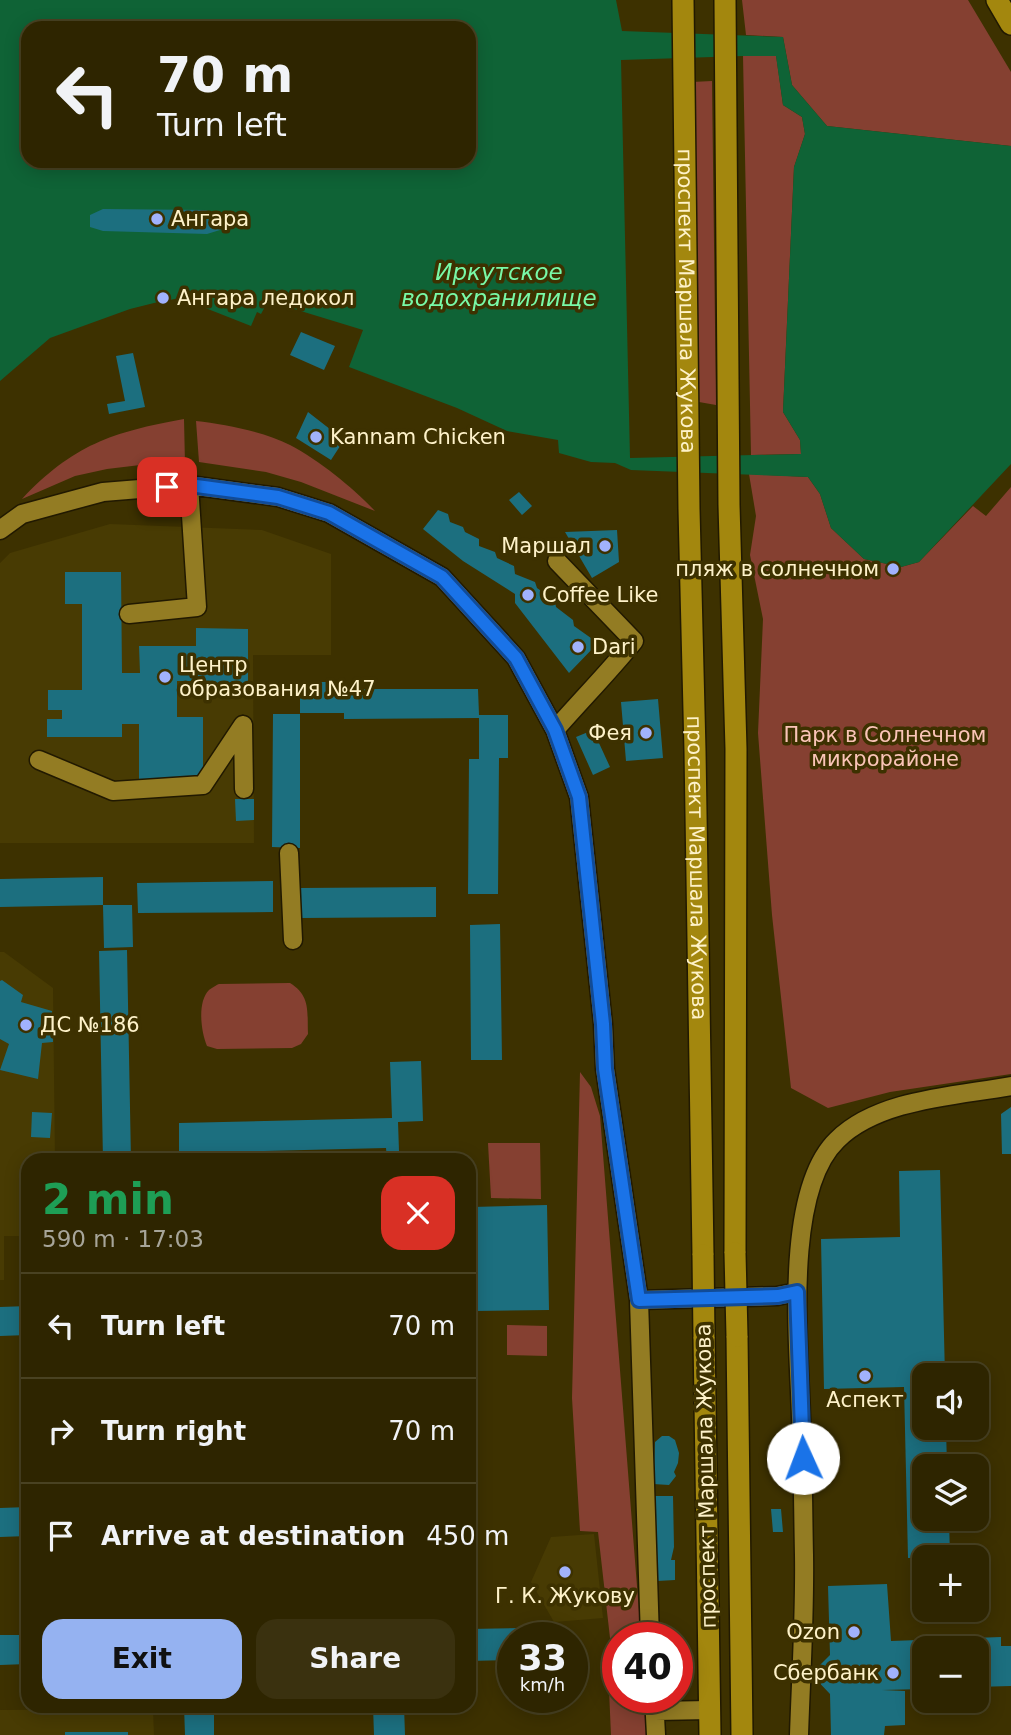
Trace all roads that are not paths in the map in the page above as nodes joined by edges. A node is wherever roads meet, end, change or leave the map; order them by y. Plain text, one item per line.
1 (998, 2) edge
2 (683, 6) edge
3 (725, 7) edge
4 (1011, 24) edge
5 (189, 485) junction
6 (0, 530) edge
7 (557, 561) dead end
8 (129, 614) dead end
9 (555, 730) junction
10 (39, 760) dead end
11 (244, 789) dead end
12 (289, 853) dead end
13 (293, 940) dead end
14 (1011, 1086) edge
15 (797, 1292) junction
16 (639, 1300) junction
17 (649, 1622) edge
18 (693, 1708) edge
19 (709, 1710) junction
20 (655, 1713) edge
21 (656, 1735) edge
22 (710, 1735) edge
23 (742, 1735) edge
24 (799, 1735) edge

1 - 4 main road
2 - 19 main road, проспект Маршала Жукова, bridge
3 - 23 main road, проспект Маршала Жукова, bridge
5 - 6 street
5 - 8 street
5 - 9 street
7 - 9 street
9 - 16 street
10 - 11 street
12 - 13 street
14 - 15 street
15 - 16 street
15 - 24 street
16 - 17 street
18 - 19 street
19 - 22 main road, проспект Маршала Жукова
20 - 21 street

